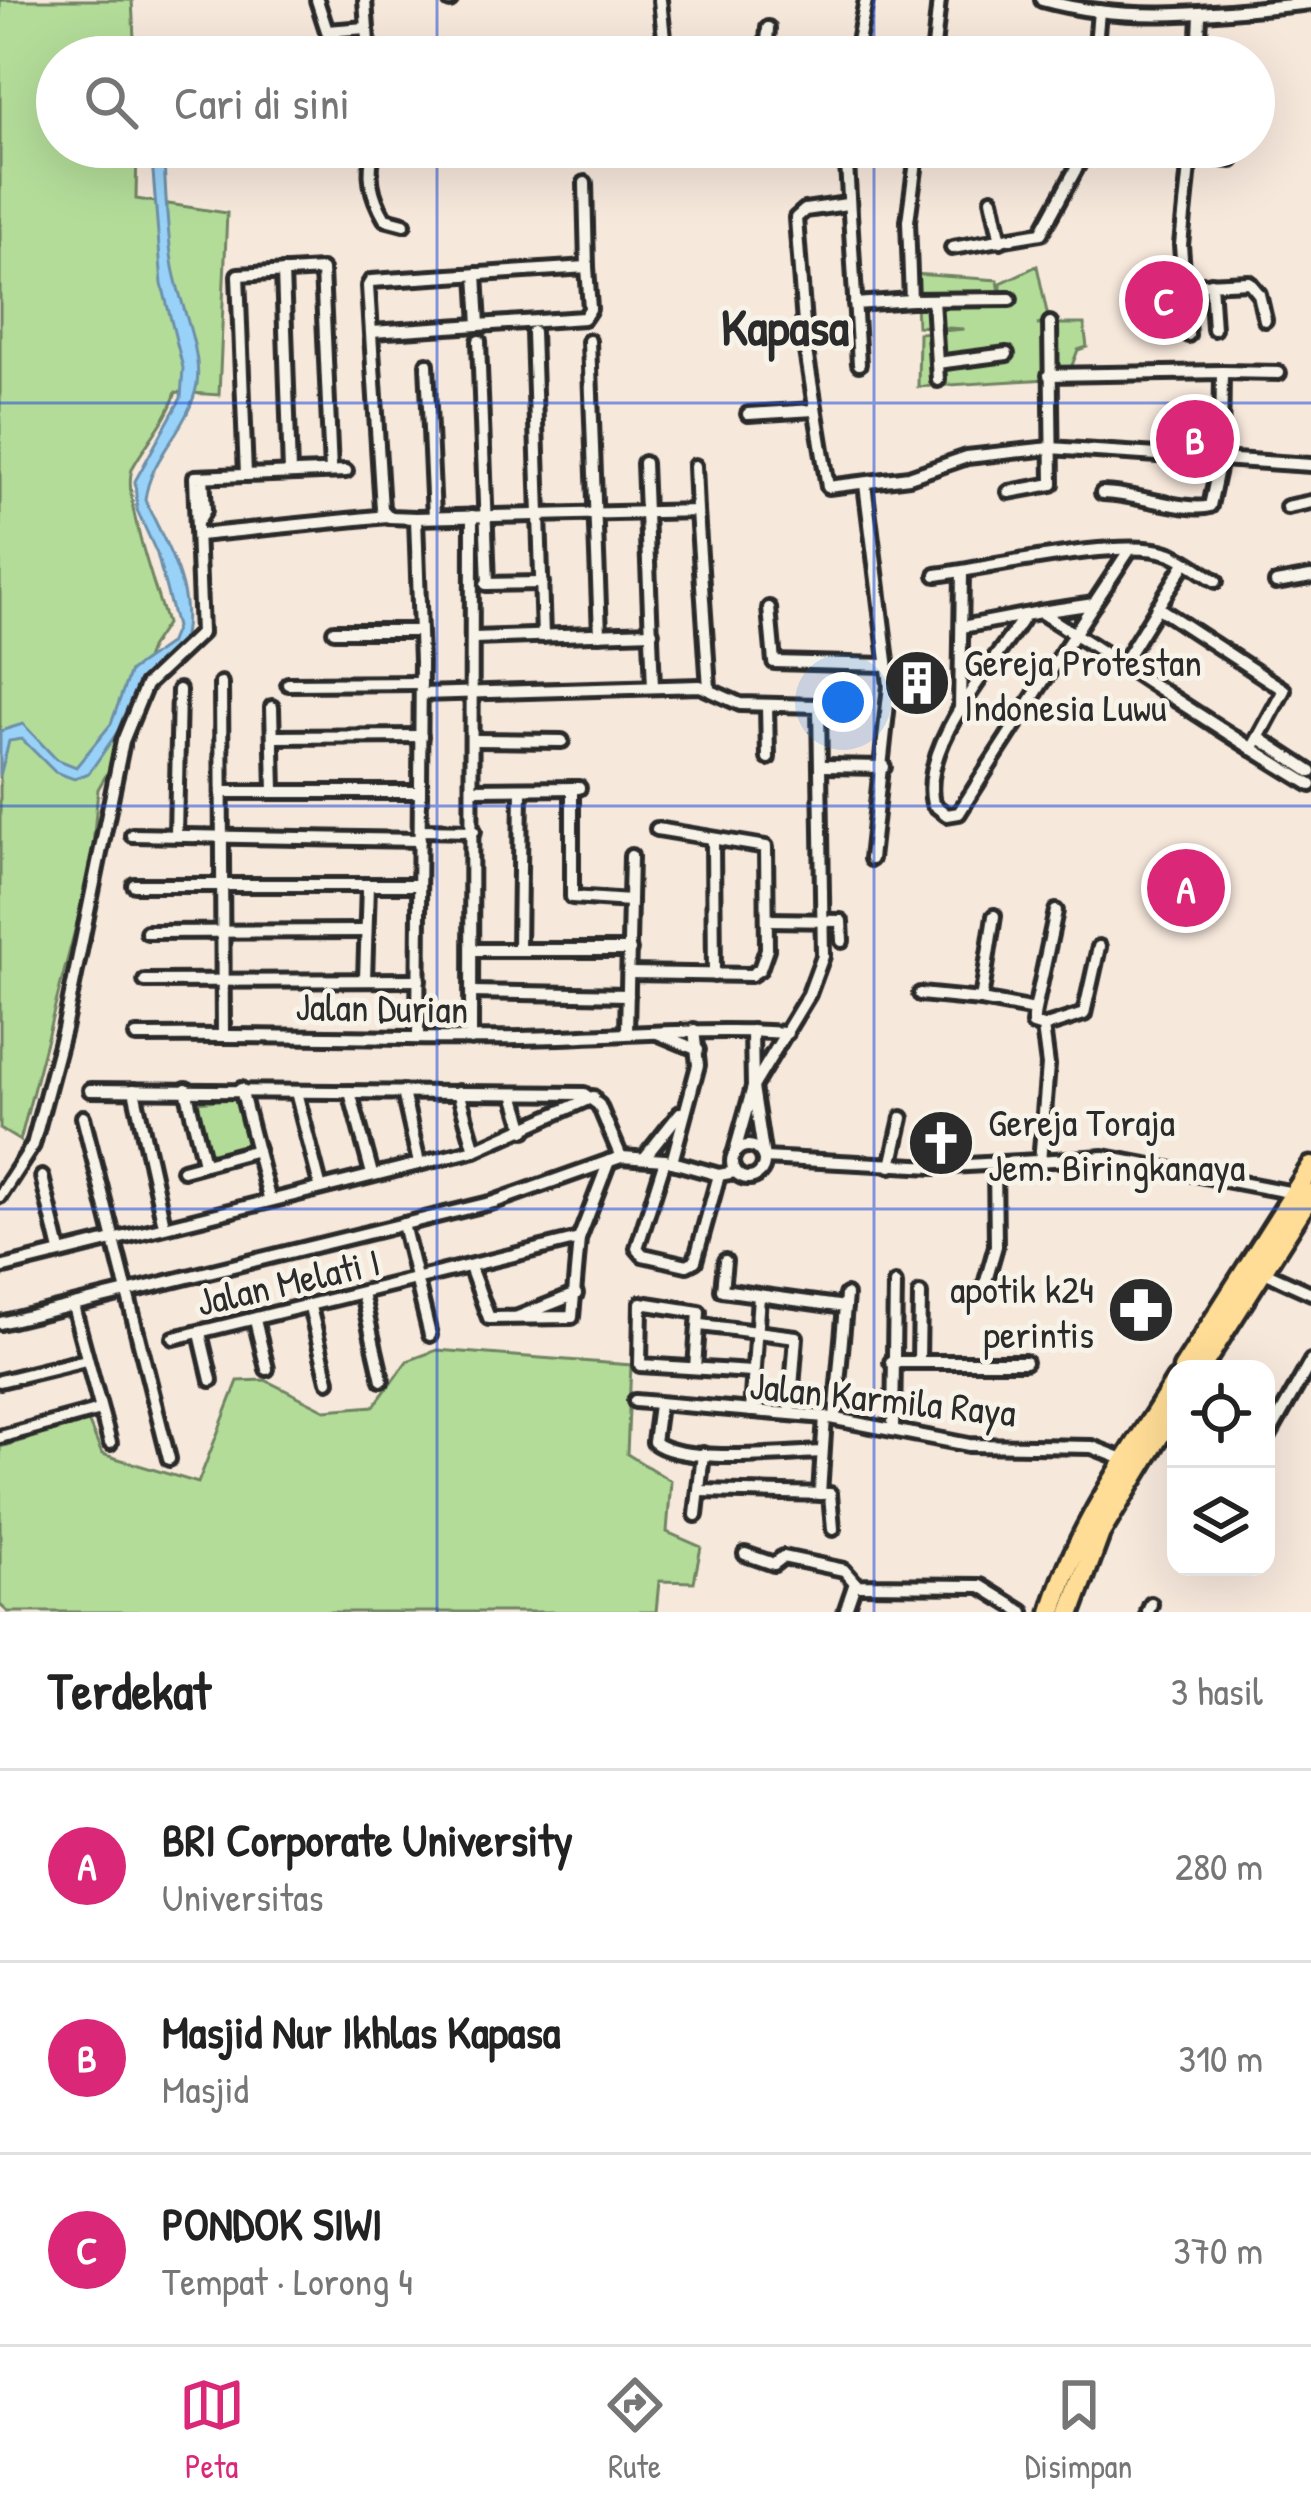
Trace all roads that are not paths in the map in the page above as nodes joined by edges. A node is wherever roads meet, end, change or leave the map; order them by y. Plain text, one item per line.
1 (317, 0) edge
2 (365, 0) edge
3 (660, 0) edge
4 (866, 0) edge
5 (939, 0) edge
6 (1042, 0) edge
7 (1311, 3) edge
8 (1133, 7) edge
9 (1099, 11) junction
10 (1200, 16) junction
11 (366, 28) junction
12 (768, 28) dead end
13 (367, 36) edge
14 (664, 36) edge
15 (767, 36) edge
16 (859, 36) edge
17 (935, 36) edge
18 (1097, 36) edge
19 (1199, 36) edge
20 (370, 168) edge
21 (846, 168) edge
22 (915, 168) edge
23 (1077, 168) edge
24 (1189, 168) edge
25 (585, 183) dead end
26 (992, 199) dead end
27 (847, 204) junction
28 (404, 224) dead end
29 (1001, 241) junction
30 (952, 248) dead end
31 (587, 267) junction
32 (283, 272) junction
33 (476, 274) junction
34 (1211, 283) junction
35 (1184, 285) junction
36 (1010, 298) dead end
37 (911, 300) junction
38 (933, 300) junction
39 (855, 304) junction
40 (1265, 320) dead end
41 (1050, 323) dead end
42 (479, 325) junction
43 (1214, 329) dead end
44 (372, 332) junction
45 (533, 332) dead end
46 (1188, 335) dead end
47 (479, 341) dead end
48 (589, 341) dead end
49 (1006, 354) dead end
50 (937, 363) junction
51 (428, 364) dead end
52 (860, 364) dead end
53 (1222, 372) junction
54 (1280, 373) dead end
55 (1049, 375) junction
56 (938, 380) dead end
57 (813, 403) junction
58 (748, 414) dead end
59 (1050, 448) junction
60 (1221, 455) junction
61 (644, 463) dead end
62 (1311, 465) edge
63 (695, 466) dead end
64 (346, 471) dead end
65 (331, 472) junction
66 (290, 473) junction
67 (246, 475) junction
68 (865, 484) junction
69 (1009, 492) dead end
70 (1102, 493) dead end
71 (1311, 502) edge
72 (1287, 507) dead end
73 (696, 511) junction
74 (594, 512) junction
75 (648, 512) junction
76 (540, 514) junction
77 (387, 516) junction
78 (472, 516) junction
79 (487, 516) junction
80 (434, 517) junction
81 (416, 518) junction
82 (198, 529) junction
83 (1128, 552) junction
84 (1185, 562) junction
85 (962, 572) junction
86 (936, 575) dead end
87 (1311, 577) edge
88 (1216, 581) dead end
89 (474, 584) junction
90 (488, 584) junction
91 (542, 584) junction
92 (1276, 584) dead end
93 (1094, 604) junction
94 (1157, 607) junction
95 (769, 608) dead end
96 (1040, 612) junction
97 (1025, 614) junction
98 (962, 627) junction
99 (334, 631) dead end
100 (419, 631) junction
101 (652, 632) junction
102 (600, 634) junction
103 (1074, 634) junction
104 (544, 636) junction
105 (474, 638) junction
106 (885, 665) junction
107 (1120, 666) junction
108 (220, 683) dead end
109 (288, 684) dead end
110 (653, 687) junction
111 (704, 687) junction
112 (421, 689) junction
113 (179, 690) dead end
114 (475, 693) junction
115 (766, 705) junction
116 (272, 707) dead end
117 (960, 714) junction
118 (274, 736) junction
119 (421, 736) junction
120 (475, 740) junction
121 (562, 741) dead end
122 (1255, 744) junction
123 (768, 758) dead end
124 (824, 766) junction
125 (884, 767) junction
126 (1311, 772) edge
127 (1311, 785) edge
128 (475, 789) junction
129 (520, 789) junction
130 (274, 790) junction
131 (223, 792) junction
132 (420, 792) junction
133 (474, 830) junction
134 (657, 830) dead end
135 (132, 835) dead end
136 (176, 835) junction
137 (420, 835) junction
138 (223, 837) junction
139 (713, 842) junction
140 (631, 856) dead end
141 (871, 859) dead end
142 (223, 884) junction
143 (134, 885) dead end
144 (368, 885) junction
145 (419, 885) junction
146 (630, 901) junction
147 (1056, 910) dead end
148 (994, 916) dead end
149 (768, 920) junction
150 (824, 921) junction
151 (147, 932) dead end
152 (223, 932) junction
153 (366, 932) junction
154 (842, 941) dead end
155 (1099, 947) dead end
156 (473, 950) junction
157 (519, 950) junction
158 (630, 950) junction
159 (629, 974) junction
160 (714, 975) junction
161 (365, 979) junction
162 (222, 980) junction
163 (419, 980) junction
164 (145, 981) dead end
165 (472, 992) junction
166 (628, 994) junction
167 (920, 994) dead end
168 (981, 1000) junction
169 (1035, 1010) junction
170 (1043, 1027) junction
171 (651, 1030) junction
172 (694, 1030) junction
173 (752, 1030) junction
174 (627, 1031) junction
175 (787, 1033) junction
176 (223, 1035) junction
177 (136, 1036) dead end
178 (418, 1036) junction
179 (471, 1039) junction
180 (698, 1050) junction
181 (753, 1087) junction
182 (186, 1089) junction
183 (241, 1089) junction
184 (90, 1090) dead end
185 (134, 1090) junction
186 (296, 1092) junction
187 (350, 1092) junction
188 (403, 1092) junction
189 (458, 1092) junction
190 (514, 1094) junction
191 (593, 1097) junction
192 (682, 1111) junction
193 (83, 1117) dead end
194 (902, 1118) dead end
195 (525, 1130) junction
196 (256, 1150) junction
197 (475, 1150) junction
198 (734, 1155) junction
199 (645, 1157) junction
200 (764, 1158) junction
201 (615, 1159) junction
202 (668, 1161) junction
203 (1040, 1162) junction
204 (205, 1163) junction
205 (419, 1163) junction
206 (995, 1164) junction
207 (891, 1166) junction
208 (1311, 1167) edge
209 (183, 1170) dead end
210 (735, 1172) junction
211 (372, 1174) junction
212 (719, 1175) junction
213 (569, 1176) junction
214 (42, 1178) dead end
215 (598, 1180) junction
216 (320, 1185) junction
217 (1302, 1193) edge
218 (0, 1196) edge
219 (269, 1198) junction
220 (403, 1224) junction
221 (164, 1225) junction
222 (114, 1238) junction
223 (579, 1239) junction
224 (60, 1252) junction
225 (725, 1262) dead end
226 (470, 1267) junction
227 (0, 1268) edge
228 (1262, 1271) junction
229 (416, 1281) junction
230 (895, 1284) dead end
231 (984, 1288) dead end
232 (1240, 1292) junction
233 (127, 1293) junction
234 (1311, 1293) edge
235 (362, 1294) junction
236 (576, 1294) junction
237 (920, 1294) dead end
238 (759, 1296) junction
239 (73, 1306) junction
240 (310, 1307) junction
241 (512, 1319) junction
242 (255, 1320) junction
243 (0, 1324) edge
244 (701, 1325) junction
245 (752, 1332) junction
246 (200, 1333) junction
247 (430, 1335) dead end
248 (174, 1338) dead end
249 (86, 1360) junction
250 (1191, 1360) edge
251 (1205, 1360) edge
252 (919, 1361) junction
253 (1311, 1361) edge
254 (891, 1362) junction
255 (1025, 1362) dead end
256 (695, 1368) junction
257 (267, 1369) dead end
258 (752, 1372) junction
259 (382, 1380) dead end
260 (212, 1381) dead end
261 (0, 1382) edge
262 (328, 1382) dead end
263 (1167, 1394) edge
264 (635, 1401) dead end
265 (659, 1405) junction
266 (100, 1410) junction
267 (751, 1411) junction
268 (790, 1413) junction
269 (830, 1418) junction
270 (1167, 1425) edge
271 (1275, 1425) edge
272 (893, 1429) junction
273 (0, 1437) edge
274 (110, 1443) dead end
275 (823, 1452) junction
276 (704, 1454) junction
277 (170, 1459) dead end
278 (1124, 1459) junction
279 (699, 1491) junction
280 (820, 1494) junction
281 (695, 1515) dead end
282 (833, 1529) dead end
283 (745, 1554) dead end
284 (855, 1583) junction
285 (844, 1612) edge
286 (1023, 1612) edge
287 (1052, 1612) edge
288 (1071, 1612) edge

1 - 11 street
2 - 11 street
3 - 14 street
4 - 16 street
5 - 17 street
6 - 9 street
7 - 10 street
8 - 9 street
8 - 10 street
9 - 18 street
10 - 19 street
11 - 13 street
12 - 15 street
20 - 28 street
21 - 27 street
22 - 37 street
23 - 29 street
24 - 35 street
25 - 31 street
26 - 29 street
27 - 39 street
27 - 57 street
29 - 30 street
31 - 33 street
31 - 42 street
32 - 65 street
32 - 66 street
32 - 67 street
33 - 42 street
33 - 44 street
34 - 35 street
34 - 40 street
34 - 43 street
35 - 46 street
36 - 38 street
37 - 38 street
37 - 39 street
38 - 50 street
39 - 52 street
41 - 55 street
42 - 44 street
44 - 77 street
45 - 76 street
47 - 79 street
48 - 74 street
49 - 50 street
50 - 56 street
51 - 80 street
53 - 54 street
53 - 55 street
53 - 60 street
55 - 59 street
57 - 58 street
57 - 68 street
59 - 60 street
59 - 68 street
59 - 69 street
60 - 62 street
60 - 70 street
61 - 75 street
63 - 73 street
64 - 65 street
65 - 66 street
66 - 67 street
67 - 82 street
68 - 106 street
71 - 72 street
73 - 75 street
73 - 111 street
74 - 75 street
74 - 76 street
74 - 102 street
75 - 101 street
76 - 79 street
76 - 91 street
77 - 81 street
77 - 82 street
78 - 79 street
78 - 80 street
78 - 89 street
79 - 90 street
80 - 81 street
81 - 100 street
82 - 218 street
83 - 84 street
83 - 85 street
83 - 93 street
84 - 88 street
84 - 94 street
85 - 86 street
85 - 98 street
87 - 92 street
89 - 90 street
89 - 105 street
90 - 91 street
91 - 104 street
93 - 96 street
93 - 103 street
94 - 107 street
94 - 122 street
95 - 106 street
96 - 97 street
96 - 103 street
97 - 98 street
97 - 117 street
98 - 117 street
99 - 100 street
100 - 112 street
101 - 102 street
101 - 110 street
102 - 104 street
103 - 107 street
103 - 117 street
104 - 105 street
105 - 114 street
106 - 125 street
107 - 122 street
108 - 131 street
109 - 112 street
110 - 111 street
110 - 114 street
111 - 115 street
112 - 114 street
112 - 119 street
113 - 136 street
114 - 120 street
115 - 123 street
115 - 124 street
116 - 118 street
118 - 119 street
118 - 130 street
119 - 132 street
120 - 121 street
120 - 128 street
122 - 126 street
122 - 127 street
124 - 125 street
124 - 150 street
125 - 141 street
128 - 129 street
128 - 133 street
129 - 146 street
129 - 157 street
130 - 131 street
130 - 132 street
131 - 138 street
132 - 137 street
133 - 137 street
133 - 156 street
134 - 139 street
135 - 136 street
136 - 138 street
137 - 138 street
137 - 145 street
138 - 142 street
139 - 149 street
139 - 160 street
140 - 146 street
142 - 143 street
142 - 144 street
142 - 152 street
144 - 145 street
144 - 153 street
145 - 163 street
146 - 158 street
147 - 169 street
148 - 168 street
149 - 150 street
149 - 160 street
150 - 154 street
150 - 175 street
151 - 152 street
152 - 153 street
152 - 162 street
153 - 161 street
155 - 170 street
156 - 157 street
156 - 165 street
157 - 158 street
158 - 159 street
159 - 160 street
159 - 166 street
161 - 162 street
161 - 163 street
162 - 164 street
162 - 176 street
163 - 178 street
165 - 166 street
165 - 179 street
166 - 174 street
167 - 168 street
168 - 169 street
169 - 170 street
170 - 203 street
171 - 172 street, Jalan Durian
171 - 174 street, Jalan Durian
171 - 180 street
172 - 173 street, Jalan Durian
172 - 180 street
173 - 175 street, Jalan Durian
173 - 181 street
174 - 179 street, Jalan Durian
175 - 181 street
176 - 177 street, Jalan Durian
176 - 178 street, Jalan Durian
178 - 179 street, Jalan Durian
180 - 192 street
181 - 198 street
181 - 200 street
182 - 183 street
182 - 185 street
182 - 204 street
183 - 186 street
183 - 196 street
184 - 185 street
185 - 221 street
186 - 187 street
186 - 216 street
187 - 188 street
187 - 211 street
188 - 189 street
188 - 205 street
189 - 190 street
189 - 197 street
190 - 191 street
190 - 195 street
191 - 195 street
191 - 201 street
192 - 199 street
192 - 202 street
193 - 222 street
194 - 207 street
195 - 197 street
196 - 204 street
196 - 219 street
197 - 205 street
198 - 200 street
198 - 210 street
199 - 201 street
199 - 202 street
200 - 207 street
200 - 210 street
201 - 213 street
201 - 215 street
202 - 212 street
202 - 212 street
203 - 206 street
203 - 217 street
204 - 209 street
205 - 211 street
206 - 207 street
206 - 231 street
208 - 217 highway
210 - 212 street
211 - 216 street
213 - 215 street
213 - 220 street
214 - 224 street
215 - 223 street
216 - 219 street
217 - 228 highway
217 - 232 highway
219 - 221 street
220 - 229 street
220 - 233 street
221 - 222 street
222 - 224 street
222 - 233 street
223 - 226 street, Jalan Melati I
223 - 236 street
224 - 227 street
225 - 238 street
226 - 229 street, Jalan Melati I
226 - 241 street
228 - 232 highway
228 - 234 street
229 - 235 street, Jalan Melati I
229 - 247 street
230 - 254 street
232 - 250 highway
232 - 251 highway
233 - 239 street
233 - 277 street
235 - 240 street, Jalan Melati I
235 - 259 street
236 - 241 street
236 - 241 street
237 - 252 street
238 - 245 street
238 - 269 street
239 - 243 street
239 - 249 street
240 - 242 street, Jalan Melati I
240 - 262 street
242 - 246 street, Jalan Melati I
242 - 257 street
244 - 245 street
244 - 256 street
244 - 256 street
245 - 258 street
245 - 268 street
246 - 248 street, Jalan Melati I
246 - 260 street
249 - 261 street
249 - 266 street
252 - 254 street
252 - 255 street
253 - 271 street
254 - 272 street
256 - 258 street
258 - 267 street
263 - 278 highway
264 - 265 street, Jalan Karmila Raya
265 - 267 street, Jalan Karmila Raya
265 - 276 street
266 - 273 street
266 - 274 street
267 - 268 street, Jalan Karmila Raya
268 - 269 street, Jalan Karmila Raya
269 - 272 street, Jalan Karmila Raya
269 - 275 street
270 - 288 highway
272 - 278 street, Jalan Karmila Raya
275 - 276 street
275 - 280 street
276 - 279 street
278 - 287 highway
279 - 280 street
279 - 281 street
280 - 282 street
283 - 284 street
284 - 285 street
284 - 286 street

